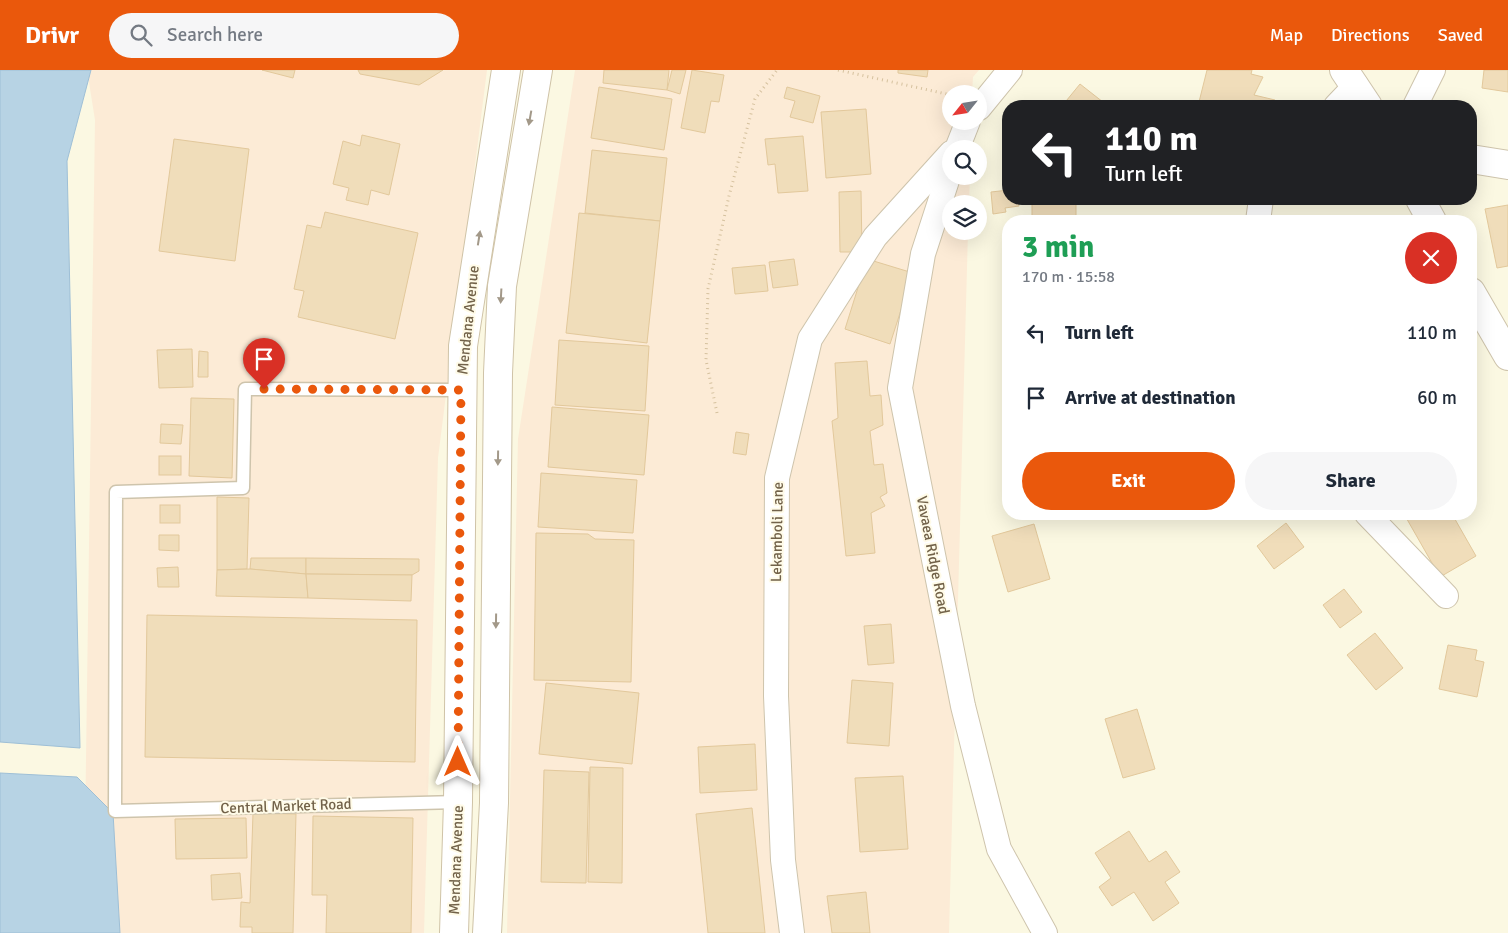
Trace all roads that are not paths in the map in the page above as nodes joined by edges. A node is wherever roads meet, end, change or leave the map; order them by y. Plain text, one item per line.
1 (506, 70) edge
2 (538, 70) edge
3 (1010, 70) edge
4 (1433, 70) edge
5 (1356, 87) edge
6 (988, 97) edge
7 (1342, 100) edge
8 (1419, 100) edge
9 (1477, 160) edge
10 (942, 164) edge
11 (1508, 164) edge
12 (945, 185) edge
13 (1477, 302) edge
14 (1508, 356) edge
15 (461, 390) junction
16 (1373, 520) edge
17 (1446, 596) dead end
18 (458, 802) junction
19 (454, 933) edge
20 (487, 933) edge
21 (792, 933) edge
22 (1045, 933) edge

15 -> 1 main road, Mendana Avenue
2 -> 20 main road, Mendana Avenue
3 - 6 street
4 - 8 street
5 - 7 street
9 - 11 main road
10 - 21 street, Lekamboli Lane
12 - 22 street, Vavaea Ridge Road
13 - 14 main road
15 - 18 main road, Mendana Avenue
15 - 18 lane, Central Market Road
16 - 17 street
18 - 19 main road, Mendana Avenue

